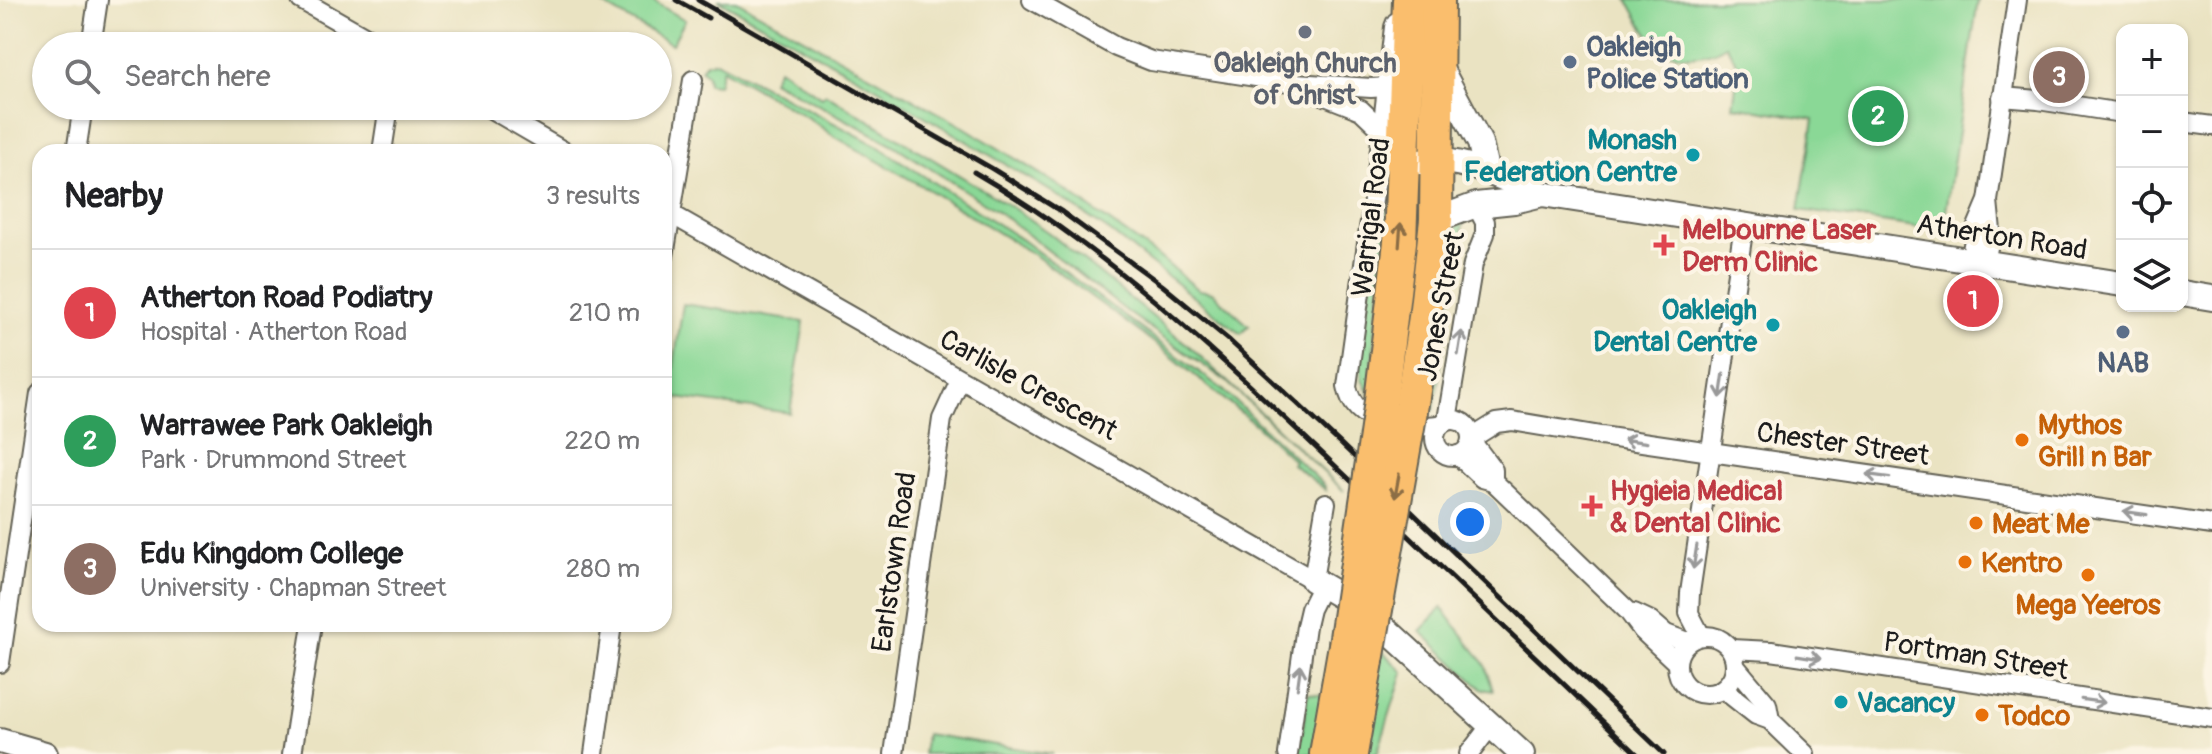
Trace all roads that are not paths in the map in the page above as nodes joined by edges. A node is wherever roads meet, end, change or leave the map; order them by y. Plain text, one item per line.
1 (98, 0) edge
2 (301, 0) edge
3 (1032, 0) edge
4 (2017, 0) edge
5 (1419, 1) edge
6 (93, 32) edge
7 (357, 32) edge
8 (1439, 66) junction
9 (693, 80) dead end
10 (1295, 83) junction
11 (1386, 87) junction
12 (2002, 97) junction
13 (2116, 112) edge
14 (81, 120) edge
15 (387, 120) edge
16 (510, 120) edge
17 (2188, 123) edge
18 (2212, 126) edge
19 (1381, 129) junction
20 (77, 144) edge
21 (383, 144) edge
22 (551, 144) edge
23 (1438, 161) junction
24 (1403, 169) junction
25 (1486, 169) junction
26 (672, 187) edge
27 (1542, 194) junction
28 (1476, 205) junction
29 (672, 215) edge
30 (1436, 220) junction
31 (1744, 225) junction
32 (1977, 262) junction
33 (2116, 283) edge
34 (2188, 294) edge
35 (2212, 298) edge
36 (960, 380) junction
37 (1414, 416) junction
38 (1436, 445) junction
39 (1467, 445) junction
40 (32, 447) edge
41 (1712, 452) junction
42 (1326, 503) dead end
43 (2212, 525) edge
44 (1318, 583) junction
45 (1628, 611) junction
46 (311, 632) edge
47 (611, 632) edge
48 (1694, 639) junction
49 (1356, 653) junction
50 (1734, 658) junction
51 (0, 663) edge
52 (1677, 663) junction
53 (1723, 689) junction
54 (2212, 718) edge
55 (1770, 720) junction
56 (1491, 725) junction
57 (0, 741) edge
58 (45, 754) edge
59 (292, 754) edge
60 (594, 754) edge
61 (894, 754) edge
62 (1288, 754) edge
63 (1326, 754) edge
64 (1351, 754) edge
65 (1469, 754) edge
66 (1522, 754) edge
67 (1805, 754) edge

1 - 6 street
2 - 7 street
3 - 10 street
4 - 12 street
5 - 8 highway, Warrigal Road
5 - 11 street, Warrigal Road
5 - 24 highway, Warrigal Road
8 - 23 highway, Warrigal Road
8 - 25 street
9 - 26 street
10 - 11 street
10 - 19 street
11 - 19 street, Warrigal Road
12 - 13 street
12 - 32 street
14 - 20 street
15 - 21 street
16 - 22 street
17 - 18 street
19 - 37 street, Warrigal Road
23 - 24 street, Atherton Road
23 - 25 street, Atherton Road
23 - 30 highway, Warrigal Road
37 -> 24 highway, Warrigal Road
25 - 27 street, Atherton Road
27 - 28 street, Atherton Road
27 - 31 street, Atherton Road
28 - 30 street, Atherton Road
37 -> 28 street, Jones Street
29 - 36 street, Carlisle Crescent
30 - 37 highway, Warrigal Road
31 - 32 street, Atherton Road
31 -> 41 street
32 - 33 street, Atherton Road
34 - 35 street
36 - 44 street, Carlisle Crescent
36 - 61 street, Earlstown Road
37 - 38 street, Jones Street
37 - 38 street, Warrigal Road
37 - 39 street
37 - 49 highway, Warrigal Road, bridge
38 - 39 street, Warrigal Road
41 -> 39 street, Chester Street
39 - 45 street
40 - 51 street
43 -> 41 street, Chester Street
41 -> 48 street
42 - 44 street
44 - 56 street, Carlisle Crescent
62 -> 44 street
45 - 48 street
45 - 52 street
46 - 59 street
47 - 60 street
48 - 50 street
48 - 52 street
49 - 63 highway, Warrigal Road
49 - 64 highway, Warrigal Road
50 - 53 street
50 -> 54 street, Portman Street
50 - 55 street
52 - 53 street
53 - 55 street
55 - 67 street
56 - 65 street
56 - 66 street, Carlisle Crescent
57 - 58 street

